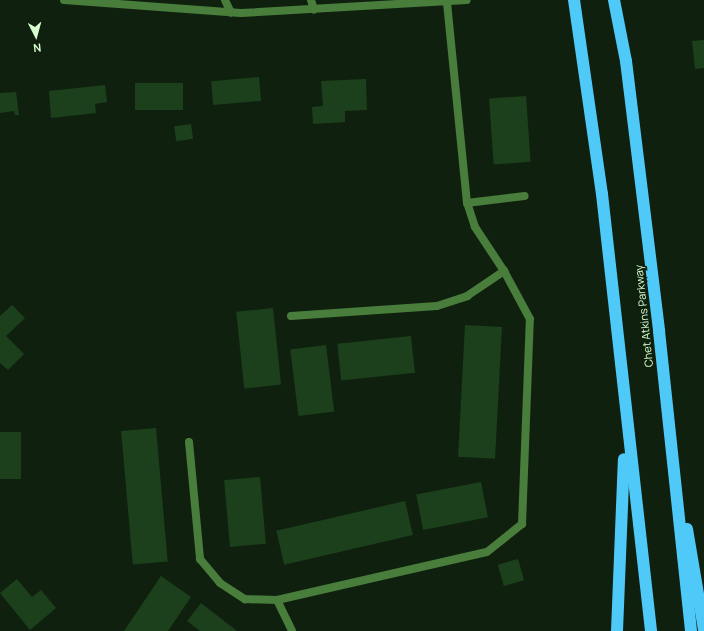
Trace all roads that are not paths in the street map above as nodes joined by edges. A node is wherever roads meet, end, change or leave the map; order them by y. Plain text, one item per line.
1 (64, 0) edge
2 (225, 0) edge
3 (311, 0) edge
4 (467, 0) edge
5 (574, 0) edge
6 (614, 0) edge
7 (447, 3) junction
8 (314, 10) junction
9 (231, 13) junction
10 (525, 196) dead end
11 (467, 202) junction
12 (504, 271) junction
13 (291, 316) dead end
14 (665, 389) junction
15 (626, 422) junction
16 (188, 442) dead end
17 (277, 600) junction
18 (704, 630) edge
19 (292, 631) edge
20 (617, 631) edge
21 (651, 631) edge
22 (691, 631) edge

1 - 9 street
2 - 9 street
3 - 8 street
4 - 7 street
5 - 15 highway
6 - 14 highway, Chet Atkins Parkway
7 - 8 street
7 - 11 street
8 - 9 street
10 - 11 street
11 - 12 street
12 - 13 street
12 - 17 street
14 - 18 highway
14 - 22 highway, Chet Atkins Parkway
15 - 20 highway
15 - 21 highway
16 - 17 street
17 - 19 street

